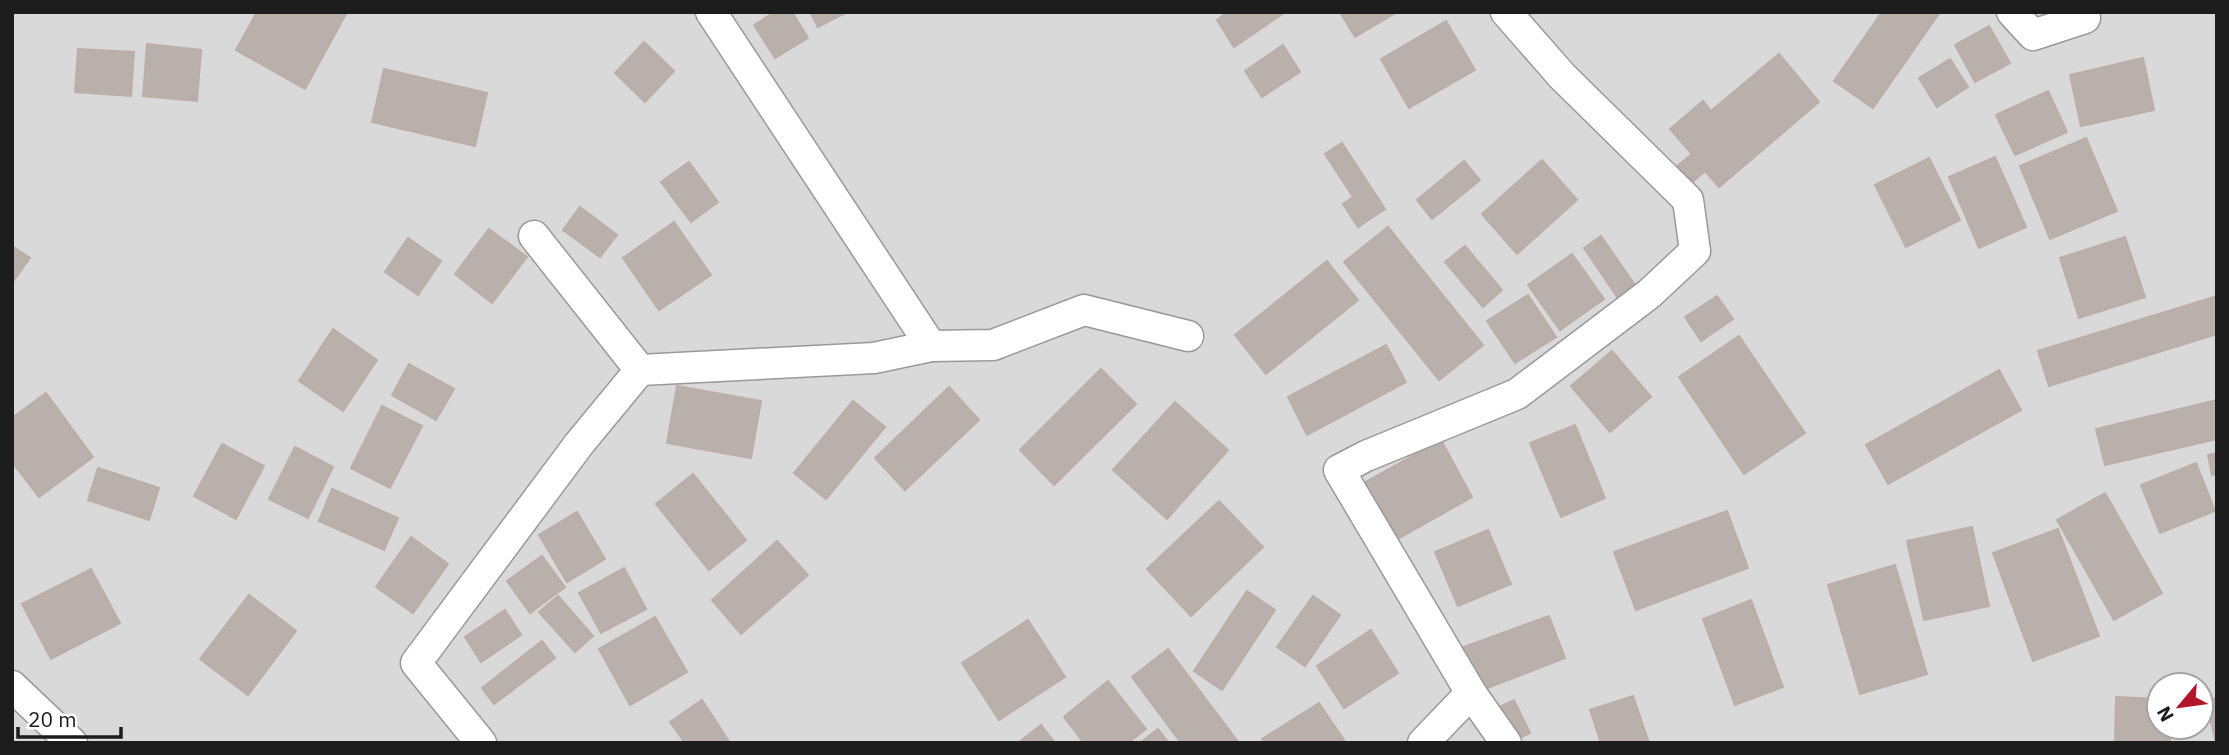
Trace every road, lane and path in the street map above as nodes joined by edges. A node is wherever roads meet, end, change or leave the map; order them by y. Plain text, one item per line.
1 (711, 12) edge
2 (1506, 12) edge
3 (2012, 12) edge
4 (2085, 18) dead end
5 (534, 236) dead end
6 (1188, 336) dead end
7 (931, 346) junction
8 (640, 370) junction
9 (12, 686) edge
10 (1471, 693) junction
11 (72, 743) edge
12 (481, 743) edge
13 (1423, 743) edge
14 (1506, 743) edge

1 - 7 street
2 - 10 street
3 - 4 street
5 - 8 street
6 - 7 street
7 - 8 street
8 - 12 street
9 - 11 street
10 - 13 street
10 - 14 street

